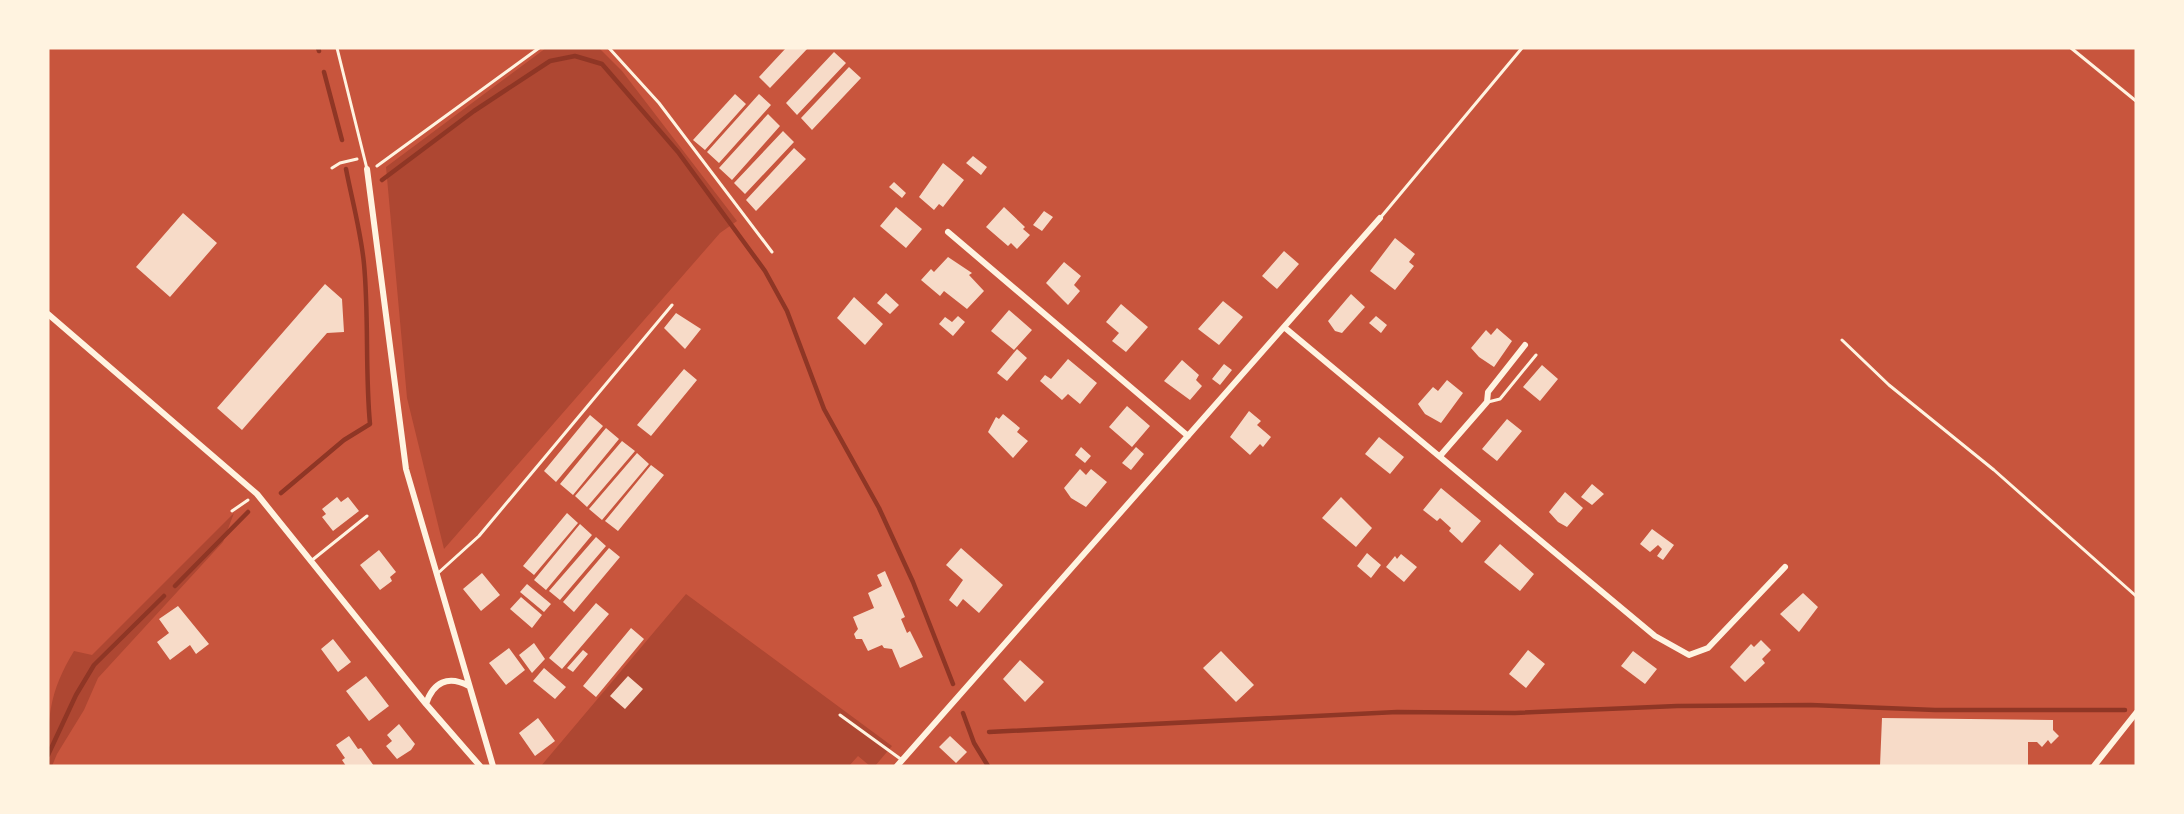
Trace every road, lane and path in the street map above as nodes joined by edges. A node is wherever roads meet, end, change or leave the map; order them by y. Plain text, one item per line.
1 (337, 48) edge
2 (538, 48) edge
3 (609, 48) edge
4 (1522, 48) edge
5 (2071, 48) edge
6 (2136, 101) edge
7 (364, 158) junction
8 (332, 168) dead end
9 (367, 169) junction
10 (1380, 218) joint
11 (948, 232) dead end
12 (772, 252) dead end
13 (672, 305) dead end
14 (48, 314) edge
15 (1284, 327) junction
16 (1842, 340) dead end
17 (1525, 345) dead end
18 (1536, 355) dead end
19 (1487, 402) junction
20 (1188, 436) junction
21 (1440, 456) junction
22 (257, 494) junction
23 (232, 511) dead end
24 (367, 516) dead end
25 (311, 561) junction
26 (1785, 567) dead end
27 (435, 575) junction
28 (2136, 596) edge
29 (469, 686) junction
30 (426, 704) junction
31 (2136, 713) edge
32 (840, 715) dead end
33 (902, 760) junction
34 (480, 766) edge
35 (493, 766) edge
36 (897, 766) edge
37 (2094, 766) edge

1 - 7 lane
2 - 9 path
3 - 12 path
4 - 10 lane
5 - 6 path
7 - 8 path
7 - 9 lane
9 - 27 street
10 - 15 street
11 - 20 street
13 - 27 lane
14 - 22 street
15 - 20 street
15 - 21 street
16 - 28 path
17 - 19 street
18 - 19 lane
19 - 21 street
20 - 33 street
21 - 26 street
22 - 23 path
22 - 25 street
24 - 25 lane
25 - 30 street
27 - 29 street
29 - 30 street
29 - 35 street
30 - 34 street
31 - 37 street
32 - 33 lane
33 - 36 street

